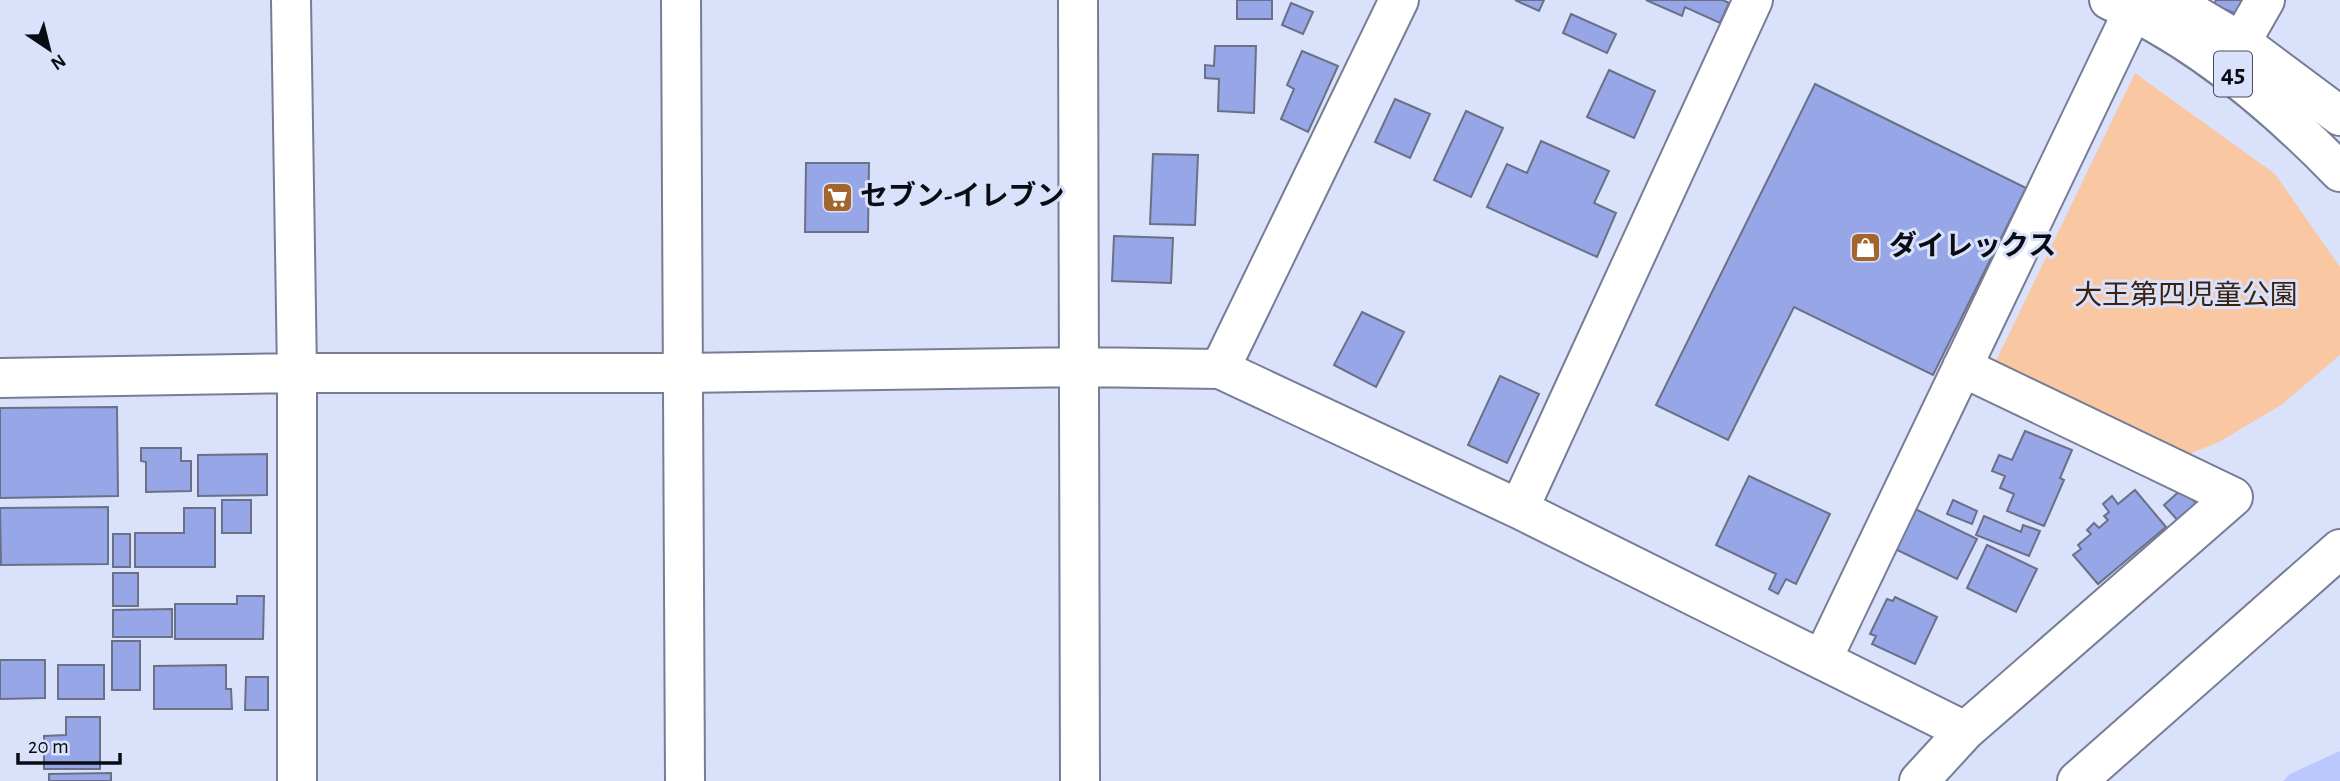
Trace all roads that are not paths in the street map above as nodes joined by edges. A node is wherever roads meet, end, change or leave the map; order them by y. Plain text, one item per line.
1 (291, 0) edge
2 (681, 0) edge
3 (1078, 0) edge
4 (1399, 0) edge
5 (1753, 0) edge
6 (2170, 0) edge
7 (2265, 0) edge
8 (2133, 4) edge
9 (2241, 42) junction
10 (2340, 116) edge
11 (2340, 172) edge
12 (1080, 367) junction
13 (1962, 367) junction
14 (1220, 369) junction
15 (297, 373) junction
16 (684, 373) junction
17 (0, 378) edge
18 (1518, 509) junction
19 (2340, 549) edge
20 (1822, 660) junction
21 (1965, 731) junction
22 (297, 781) edge
23 (685, 781) edge
24 (1080, 781) edge
25 (1919, 781) edge
26 (2077, 781) edge

1 - 15 street
2 - 16 street
3 - 12 street
4 - 14 street
5 - 18 street
6 - 9 street
7 - 9 street
8 - 11 street, 45
8 - 13 street
9 - 10 street
12 - 14 street
12 - 16 street
12 - 24 street
13 - 20 street
13 - 21 street
14 - 18 street
15 - 16 street
15 - 17 street
15 - 22 street
16 - 23 street
18 - 20 street
19 - 26 street
20 - 21 street
21 - 25 street

